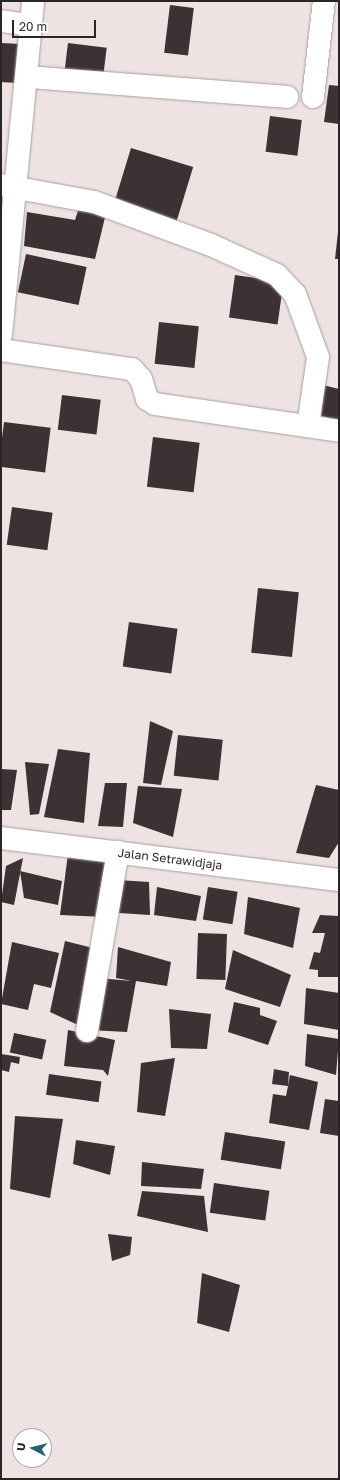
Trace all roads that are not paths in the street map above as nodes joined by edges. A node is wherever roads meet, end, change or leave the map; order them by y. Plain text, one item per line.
1 (33, 1) edge
2 (324, 1) edge
3 (1, 21) edge
4 (30, 25) junction
5 (28, 77) junction
6 (287, 97) dead end
7 (313, 97) dead end
8 (9, 186) edge
9 (1, 335) edge
10 (1, 350) edge
11 (308, 426) junction
12 (339, 431) edge
13 (1, 838) edge
14 (118, 852) junction
15 (339, 880) edge
16 (87, 1030) dead end

1 - 4 street
2 - 7 street
3 - 4 street
4 - 5 street
5 - 6 street
5 - 8 street
8 - 9 street
8 - 11 street
10 - 11 street
11 - 12 street
13 - 14 street, Jalan Setrawidjaja
14 - 15 street, Jalan Setrawidjaja
14 - 16 street

